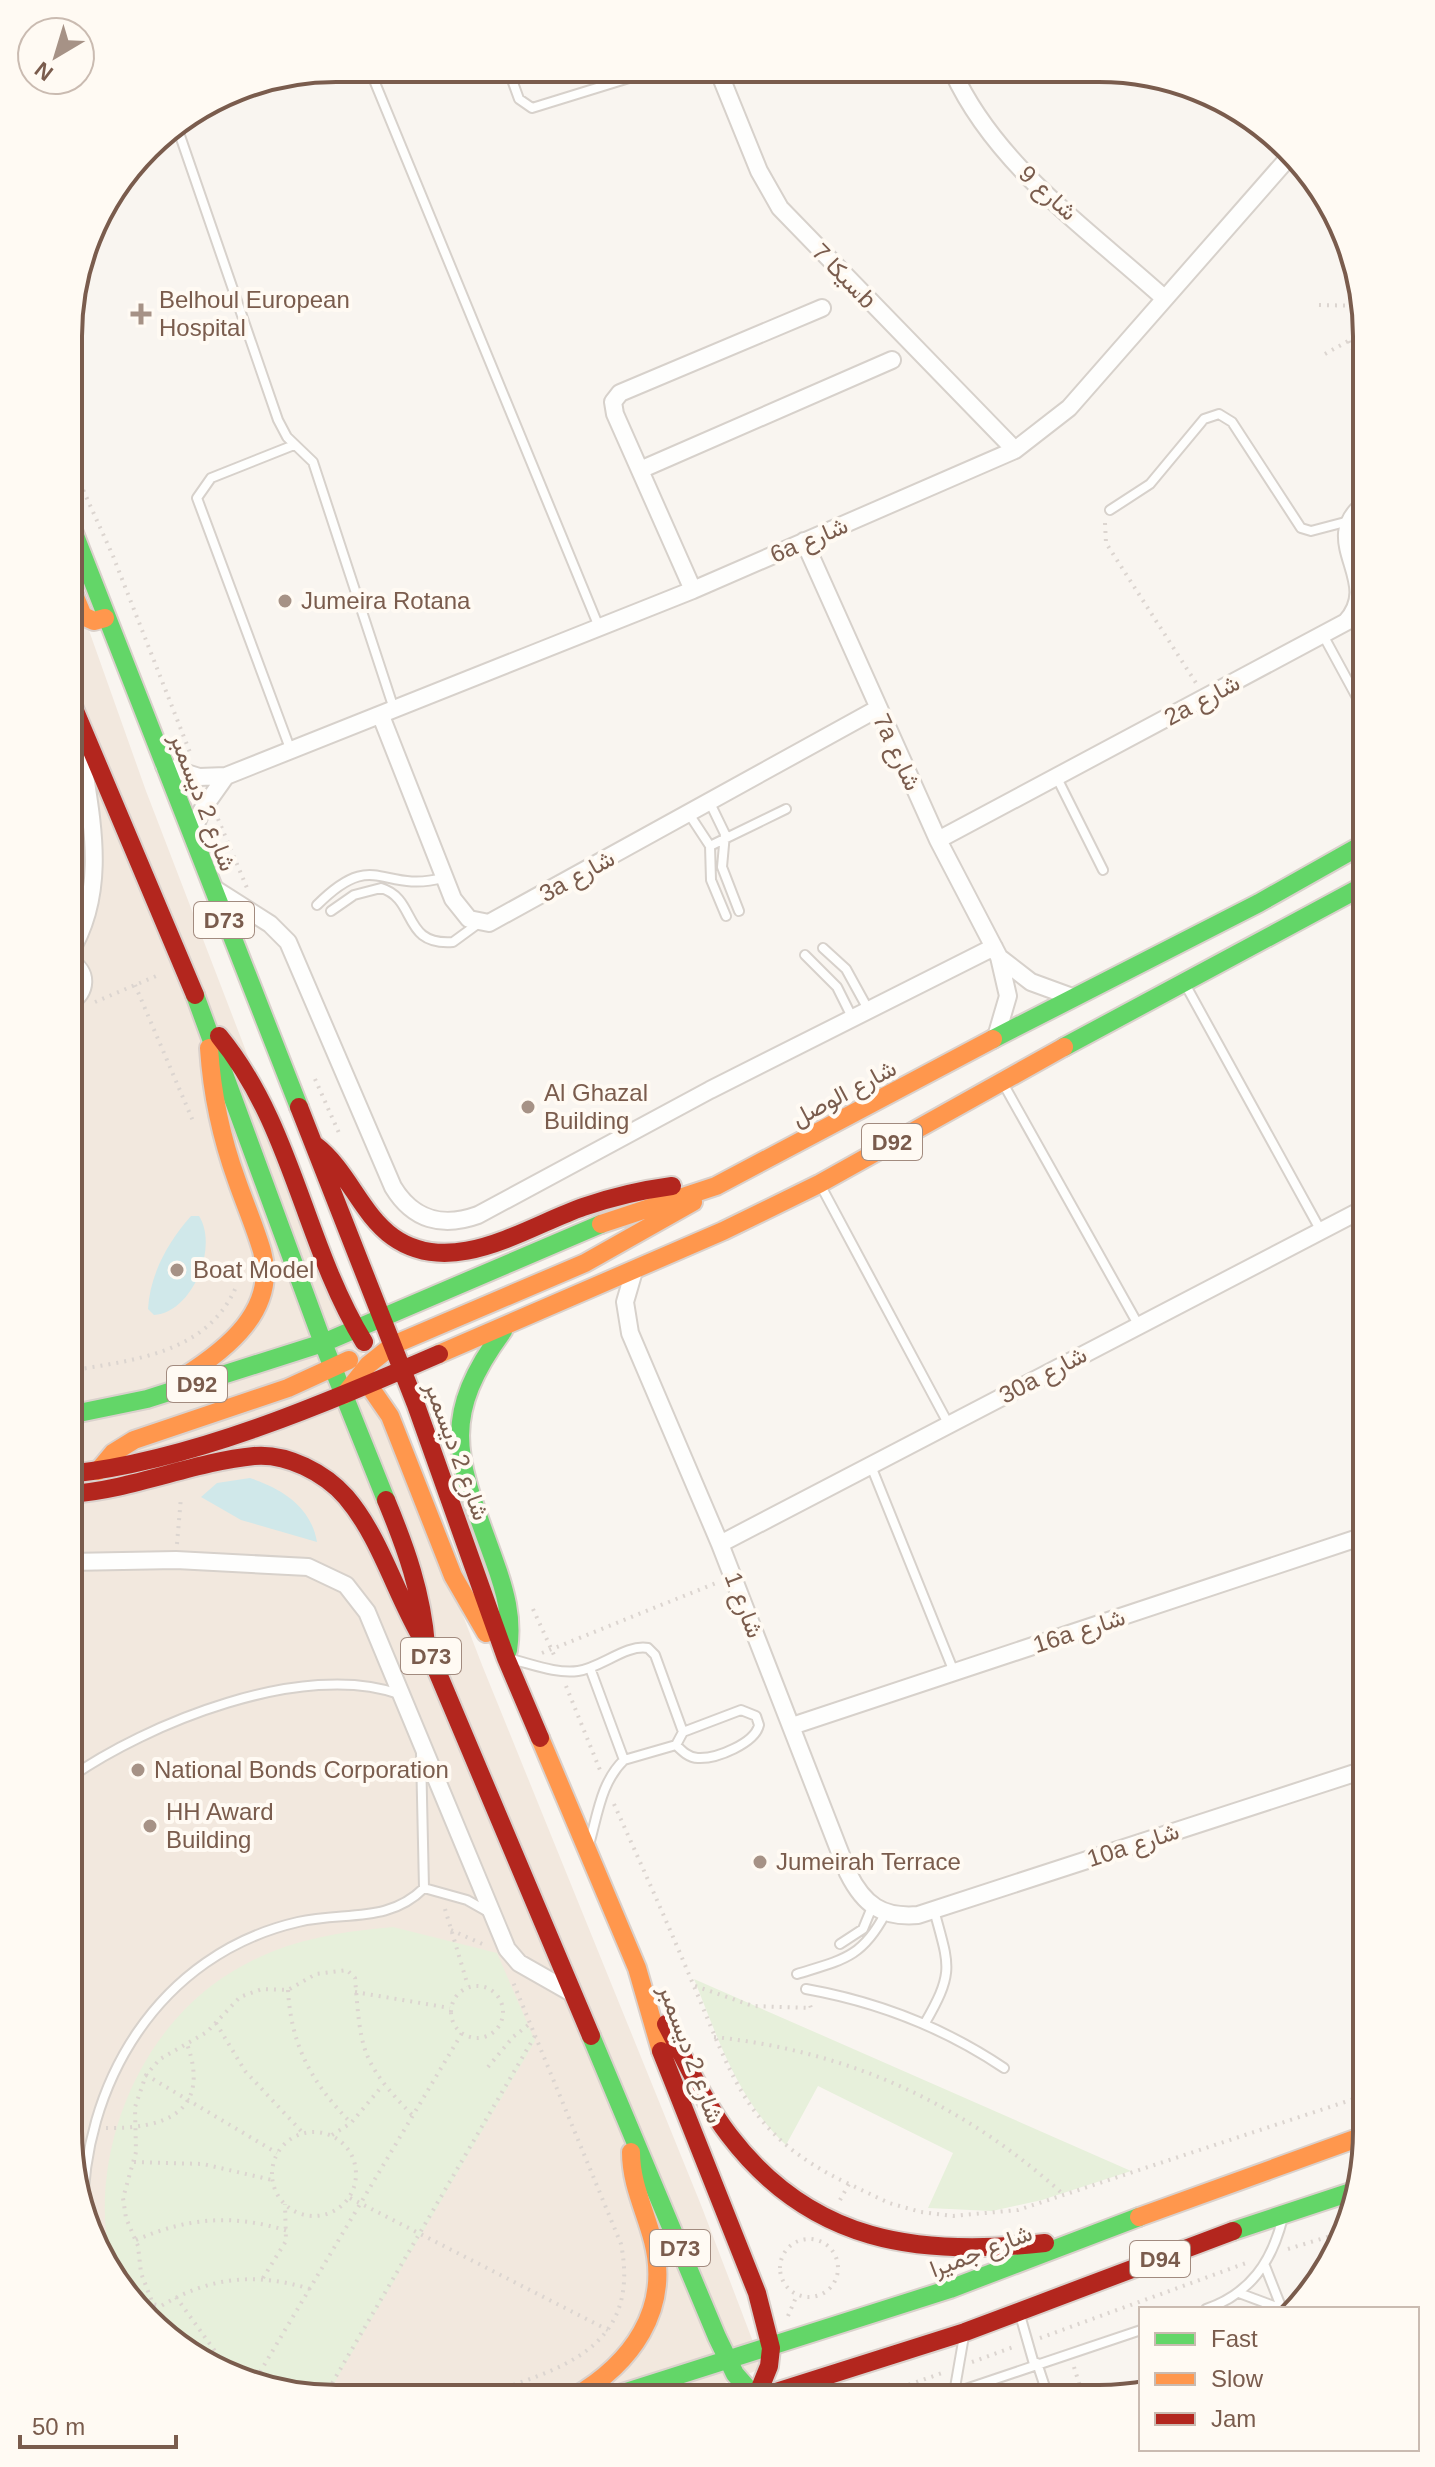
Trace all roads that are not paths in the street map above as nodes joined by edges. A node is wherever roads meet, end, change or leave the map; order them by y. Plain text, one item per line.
1 (375, 82) edge
2 (513, 82) edge
3 (616, 82) edge
4 (723, 82) edge
5 (958, 82) edge
6 (180, 136) edge
7 (1284, 163) edge
8 (1164, 298) junction
9 (822, 308) dead end
10 (892, 360) dead end
11 (294, 445) junction
12 (1015, 450) junction
13 (640, 470) junction
14 (1110, 510) road end
15 (1353, 518) edge
16 (1350, 521) junction
17 (804, 541) junction
18 (82, 558) edge
19 (1353, 568) edge
20 (693, 590) junction
21 (82, 614) edge
22 (1353, 615) edge
23 (105, 618) junction
24 (599, 628) junction
25 (1323, 635) junction
26 (1353, 690) edge
27 (877, 709) junction
28 (388, 713) junction
29 (82, 732) edge
30 (291, 751) junction
31 (82, 763) edge
32 (164, 766) junction
33 (226, 776) junction
34 (1057, 778) junction
35 (710, 803) junction
36 (786, 809) dead end
37 (689, 814) junction
38 (192, 836) junction
39 (725, 839) junction
40 (938, 840) junction
41 (710, 846) junction
42 (1353, 850) edge
43 (1103, 870) dead end
44 (443, 878) junction
45 (210, 886) junction
46 (1353, 891) edge
47 (317, 905) dead end
48 (331, 911) dead end
49 (739, 911) dead end
50 (726, 916) dead end
51 (480, 922) junction
52 (82, 924) edge
53 (823, 948) dead end
54 (996, 952) junction
55 (805, 955) dead end
56 (1183, 980) junction
57 (1072, 997) junction
58 (868, 1009) junction
59 (852, 1017) junction
60 (208, 1025) junction
61 (996, 1037) junction
62 (1002, 1081) junction
63 (312, 1143) junction
64 (819, 1184) junction
65 (716, 1186) junction
66 (1353, 1215) edge
67 (1321, 1231) junction
68 (634, 1271) junction
69 (368, 1279) junction
70 (337, 1292) junction
71 (381, 1315) junction
72 (506, 1326) junction
73 (1139, 1326) junction
74 (421, 1332) junction
75 (365, 1342) junction
76 (323, 1343) junction
77 (393, 1345) junction
78 (286, 1356) junction
79 (431, 1359) junction
80 (403, 1371) junction
81 (353, 1372) junction
82 (298, 1384) junction
83 (344, 1395) junction
84 (147, 1399) junction
85 (82, 1412) edge
86 (390, 1416) junction
87 (949, 1425) junction
88 (358, 1430) junction
89 (871, 1465) junction
90 (98, 1471) junction
91 (82, 1473) edge
92 (82, 1493) edge
93 (1352, 1540) edge
94 (720, 1544) junction
95 (82, 1562) edge
96 (426, 1645) junction
97 (514, 1659) junction
98 (590, 1668) junction
99 (954, 1672) junction
100 (400, 1695) junction
101 (792, 1726) junction
102 (683, 1732) junction
103 (676, 1745) junction
104 (421, 1748) junction
105 (624, 1760) junction
106 (82, 1770) edge
107 (1352, 1774) edge
108 (586, 1853) junction
109 (424, 1888) junction
110 (934, 1910) junction
111 (885, 1912) junction
112 (491, 1914) junction
113 (840, 1944) dead end
114 (637, 1968) junction
115 (797, 1974) dead end
116 (806, 1989) road end
117 (570, 1992) junction
118 (925, 2023) junction
119 (1004, 2068) dead end
120 (633, 2137) junction
121 (1352, 2140) edge
122 (86, 2171) edge
123 (1345, 2194) edge
124 (1285, 2212) junction
125 (1077, 2239) junction
126 (1265, 2266) junction
127 (1239, 2293) junction
128 (1224, 2302) junction
129 (1211, 2307) edge
130 (1231, 2307) edge
131 (1277, 2307) edge
132 (1281, 2307) edge
133 (1019, 2312) junction
134 (1139, 2331) edge
135 (965, 2332) junction
136 (771, 2348) junction
137 (728, 2360) junction
138 (1035, 2364) junction
139 (593, 2385) edge
140 (648, 2385) edge
141 (745, 2385) edge
142 (761, 2385) edge
143 (797, 2385) edge
144 (956, 2385) edge
145 (980, 2385) edge
146 (1043, 2385) edge

1 - 24 lane
2 - 3 lane
4 - 12 street, سيكا 7b
5 - 8 street, شارع 9
6 - 11 lane
7 - 8 street, 6a شارع
8 - 12 street, 6a شارع
9 - 13 street
10 - 13 street
11 - 28 lane
11 - 30 lane
12 - 17 street, 6a شارع
13 - 20 street
14 - 16 lane
15 - 16 street
16 - 19 street, 2a شارع
17 - 20 street, 6a شارع
17 - 27 street, 7a شارع
18 - 23 main road, شارع 2 ديسمبر / D73
20 - 24 street, 6a شارع
21 - 23 main road
22 - 25 street, 2a شارع
23 - 32 main road, شارع 2 ديسمبر / D73
24 - 28 street, 6a شارع
25 - 26 lane
25 - 34 street, 2a شارع
27 - 35 street, 3a شارع
27 - 40 street, 7a شارع
28 - 30 street, 6a شارع
28 - 44 street
29 - 60 main road, D73
30 - 33 street, 6a شارع
31 - 52 street
32 - 33 street, 6a شارع
32 - 38 main road, شارع 2 ديسمبر / D73
33 - 38 street
34 - 40 street, 2a شارع
34 - 43 lane
35 - 37 street, 3a شارع
35 - 39 lane
36 - 39 lane
37 - 41 lane
37 - 51 street, 3a شارع
38 - 45 main road, شارع 2 ديسمبر / D73
39 - 41 lane
39 - 49 lane
40 - 54 street, 7a شارع
41 - 50 lane
42 - 57 main road, شارع الوصل / D92
44 - 47 lane
44 - 51 street
45 - 59 street
45 - 63 main road, شارع 2 ديسمبر / D73
46 - 56 main road, D92
48 - 51 lane
53 - 58 lane
54 - 57 street, 7a شارع
54 - 58 street
54 - 61 street, 7a شارع
55 - 59 lane
56 - 62 main road, D92
56 - 67 lane
57 - 61 main road, شارع الوصل / D92
58 - 59 street
60 - 70 main road
60 - 76 main road, D73
60 - 84 main road
61 - 65 main road, شارع الوصل / D92
62 - 64 main road, D92
62 - 73 lane
63 - 65 main road
63 - 69 main road, شارع 2 ديسمبر / D73
64 - 68 main road, D92
64 - 87 lane
65 - 71 main road, شارع الوصل / D92
65 - 74 main road
66 - 67 street, 30a شارع
67 - 73 street, 30a شارع
68 - 72 main road, D92
68 - 94 street, شارع 1
69 - 70 main road
69 - 71 main road, شارع 2 ديسمبر / D73
70 - 75 main road
71 - 75 main road, شارع الوصل / D92
71 - 77 main road, شارع 2 ديسمبر / D73
72 - 79 main road, D92
72 - 97 main road
73 - 87 street, 30a شارع
74 - 77 main road
74 - 79 main road
75 - 76 main road, شارع الوصل / D92
75 - 77 main road
75 - 80 main road
75 - 81 main road
76 - 78 main road, D92
76 - 81 main road, D73
77 - 80 main road, شارع 2 ديسمبر / D73
78 - 82 main road
78 - 84 main road, D92
79 - 80 main road, D92
80 - 81 main road, D92
80 - 97 main road, شارع 2 ديسمبر / D73
81 - 82 main road
81 - 83 main road, D73
81 - 83 main road, D92
81 - 86 main road
82 - 90 main road
83 - 88 main road, D73
83 - 90 main road, D92
84 - 85 main road, D92
86 - 88 main road
86 - 97 main road
87 - 89 street, 30a شارع
88 - 96 main road, D73
89 - 94 street, 30a شارع
89 - 99 lane
90 - 91 main road, D92
92 - 96 main road
93 - 99 street, 16a شارع
94 - 101 street, شارع 1
95 - 100 street
96 - 117 main road, D73
97 - 98 lane
97 - 108 main road, شارع 2 ديسمبر / D73
98 - 102 lane
98 - 105 lane
99 - 101 street, 16a شارع
100 - 104 street
100 - 106 lane
101 - 111 street, شارع 1
102 - 103 lane
102 - 103 lane
103 - 105 lane
104 - 109 lane
104 - 112 street
105 - 108 lane
107 - 110 street, 10a شارع
108 - 114 main road, شارع 2 ديسمبر / D73
109 - 112 lane
109 - 122 lane
110 - 111 street, 10a شارع
110 - 118 lane
111 - 113 lane
111 - 115 lane
112 - 117 street
114 - 125 main road
114 - 136 main road, شارع 2 ديسمبر / D73
116 - 118 lane
117 - 120 main road, D73
118 - 119 lane
120 - 137 main road, D73
120 - 139 main road
121 - 125 main road, شارع جميرا / D94
123 - 124 main road, D94
124 - 126 lane
124 - 133 main road, D94
125 - 136 main road, شارع جميرا / D94
126 - 127 lane
126 - 132 lane
127 - 128 lane
127 - 131 lane
128 - 129 lane
128 - 130 lane
133 - 135 main road, D94
133 - 138 lane
134 - 138 lane
135 - 143 main road, D94
135 - 144 lane
136 - 137 main road, شارع جميرا / D94
136 - 142 main road, شارع 2 ديسمبر / D73
137 - 140 main road, شارع جميرا / D94
137 - 141 main road, D73
138 - 145 lane
138 - 146 lane

